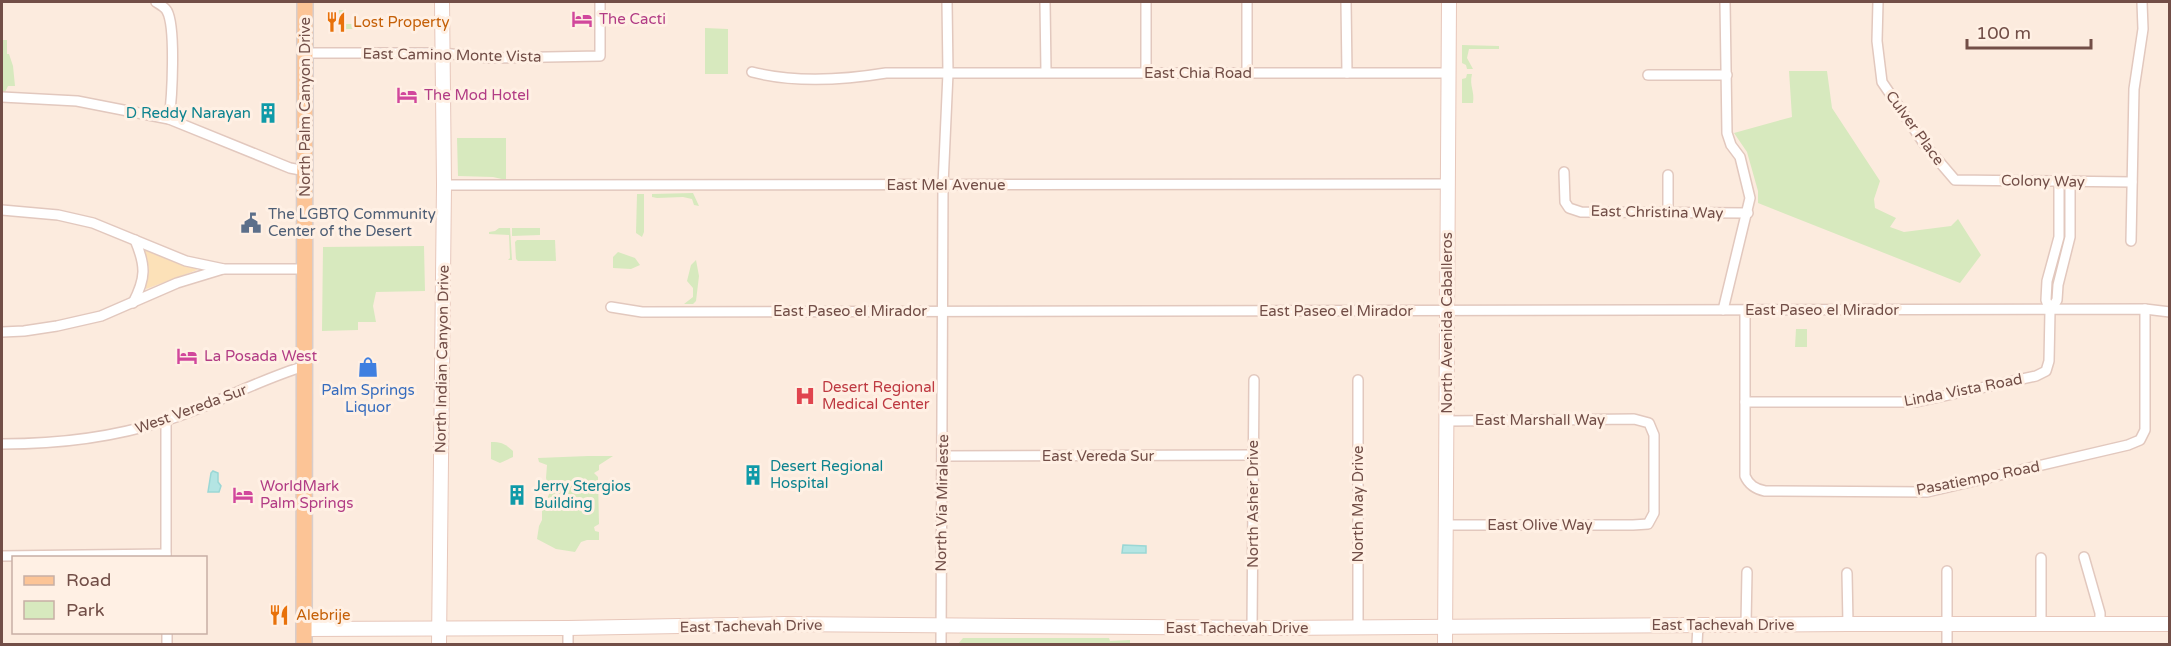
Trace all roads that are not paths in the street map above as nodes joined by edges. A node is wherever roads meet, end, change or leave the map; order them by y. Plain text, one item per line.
1 (156, 2) edge
2 (305, 2) edge
3 (442, 2) edge
4 (600, 2) edge
5 (947, 2) edge
6 (1045, 2) edge
7 (1146, 2) edge
8 (1246, 2) edge
9 (1346, 2) edge
10 (1449, 2) edge
11 (1725, 2) edge
12 (1878, 2) edge
13 (2142, 2) edge
14 (305, 53) junction
15 (442, 53) junction
16 (752, 72) dead end
17 (1046, 72) junction
18 (1146, 72) junction
19 (948, 73) junction
20 (1247, 73) junction
21 (1347, 73) junction
22 (1448, 73) junction
23 (1648, 75) dead end
24 (1727, 75) junction
25 (2, 98) edge
26 (169, 119) junction
27 (306, 171) junction
28 (1564, 172) dead end
29 (1668, 175) dead end
30 (1955, 180) joint
31 (2059, 182) junction
32 (2070, 182) junction
33 (2132, 182) junction
34 (1448, 184) junction
35 (444, 185) junction
36 (944, 185) junction
37 (2, 210) edge
38 (1668, 213) junction
39 (1748, 213) junction
40 (135, 240) junction
41 (2132, 242) dead end
42 (224, 269) junction
43 (306, 269) junction
44 (133, 303) junction
45 (611, 307) dead end
46 (2145, 309) junction
47 (1723, 310) junction
48 (1745, 310) junction
49 (944, 311) junction
50 (1448, 311) junction
51 (2050, 311) junction
52 (2169, 312) edge
53 (2, 332) edge
54 (305, 366) junction
55 (1254, 380) dead end
56 (1358, 380) dead end
57 (1745, 402) junction
58 (166, 421) junction
59 (1447, 421) junction
60 (2, 444) edge
61 (1254, 455) junction
62 (943, 456) junction
63 (1446, 525) junction
64 (1633, 525) joint
65 (2, 556) edge
66 (166, 556) edge
67 (2084, 557) dead end
68 (2041, 558) dead end
69 (1947, 571) dead end
70 (1747, 572) dead end
71 (1847, 573) dead end
72 (1746, 624) junction
73 (1848, 624) junction
74 (1947, 624) junction
75 (2041, 624) junction
76 (2100, 624) junction
77 (2169, 624) edge
78 (1698, 625) junction
79 (941, 626) junction
80 (1445, 627) junction
81 (439, 628) junction
82 (568, 628) junction
83 (1252, 628) junction
84 (1358, 628) junction
85 (304, 637) edge
86 (439, 645) edge
87 (568, 645) edge
88 (941, 645) edge
89 (1445, 645) edge
90 (1697, 645) edge
91 (1947, 645) edge

1 - 26 street
2 - 14 main road, North Palm Canyon Drive
3 - 15 street, North Indian Canyon Drive
4 - 15 street, East Camino Monte Vista
5 - 19 street, North Via Miraleste
6 - 17 street
7 - 18 street
8 - 20 street
9 - 21 street
10 - 22 street, North Avenida Caballeros
11 - 24 street
12 - 30 street, Culver Place
13 - 33 street
14 - 15 street, East Camino Monte Vista
14 - 27 main road, North Palm Canyon Drive
15 - 35 street, North Indian Canyon Drive
16 - 19 street, East Chia Road
17 - 18 street, East Chia Road
17 - 19 street, East Chia Road
18 - 20 street, East Chia Road
19 - 36 street, North Via Miraleste
20 - 21 street, East Chia Road
21 - 22 street, East Chia Road
22 - 34 street, North Avenida Caballeros
23 - 24 street
24 - 39 street
25 - 26 street
26 - 27 street
27 - 43 main road, North Palm Canyon Drive
28 - 38 street, East Christina Way
29 - 38 street
30 - 31 street, Colony Way
31 - 32 street, Colony Way
31 - 51 street
32 - 33 street, Colony Way
32 - 51 street
33 - 41 street
34 - 36 street, East Mel Avenue
34 - 50 street, North Avenida Caballeros
35 - 36 street, East Mel Avenue
35 - 81 street, North Indian Canyon Drive
36 - 49 street, North Via Miraleste
37 - 40 street
38 - 39 street, East Christina Way
39 - 47 street
40 - 42 street
40 - 44 street
42 - 43 street
42 - 44 street
43 - 54 main road, North Palm Canyon Drive
44 - 53 street
45 - 49 street, East Paseo el Mirador
46 - 51 street, East Paseo el Mirador
46 - 52 street, East Paseo el Mirador
46 - 57 street, Pasatiempo Road
47 - 48 street, East Paseo el Mirador
47 - 50 street, East Paseo el Mirador
48 - 51 street, East Paseo el Mirador
48 - 57 street, Pasatiempo Road
49 - 50 street, East Paseo el Mirador
49 - 62 street, North Via Miraleste
50 - 59 street, North Avenida Caballeros
51 - 57 street, Linda Vista Road
54 - 58 street, West Vereda Sur
54 - 85 main road, North Palm Canyon Drive
55 - 61 street, North Asher Drive
56 - 84 street, North May Drive
58 - 60 street, West Vereda Sur
58 - 66 street
59 - 63 street, North Avenida Caballeros
59 - 64 street, East Marshall Way
61 - 62 street, East Vereda Sur
61 - 83 street, North Asher Drive
62 - 79 street, North Via Miraleste
63 - 64 street, East Olive Way
63 - 80 street, North Avenida Caballeros
65 - 66 street
67 - 76 street
68 - 75 street
69 - 74 street
70 - 72 street
71 - 73 street
72 - 73 street, East Tachevah Drive
72 - 78 street, East Tachevah Drive
73 - 74 street, East Tachevah Drive
74 - 75 street, East Tachevah Drive
74 - 91 street
75 - 76 street, East Tachevah Drive
76 - 77 street, East Tachevah Drive
78 - 80 street, East Tachevah Drive
78 - 90 street
79 - 82 street, East Tachevah Drive
79 - 83 street, East Tachevah Drive
79 - 88 street, North Via Miraleste
80 - 84 street, East Tachevah Drive
80 - 89 street, North Avenida Caballeros
81 - 82 street, East Tachevah Drive
81 - 85 street, East Tachevah Drive
81 - 86 street, North Indian Canyon Drive
82 - 87 street
83 - 84 street, East Tachevah Drive

